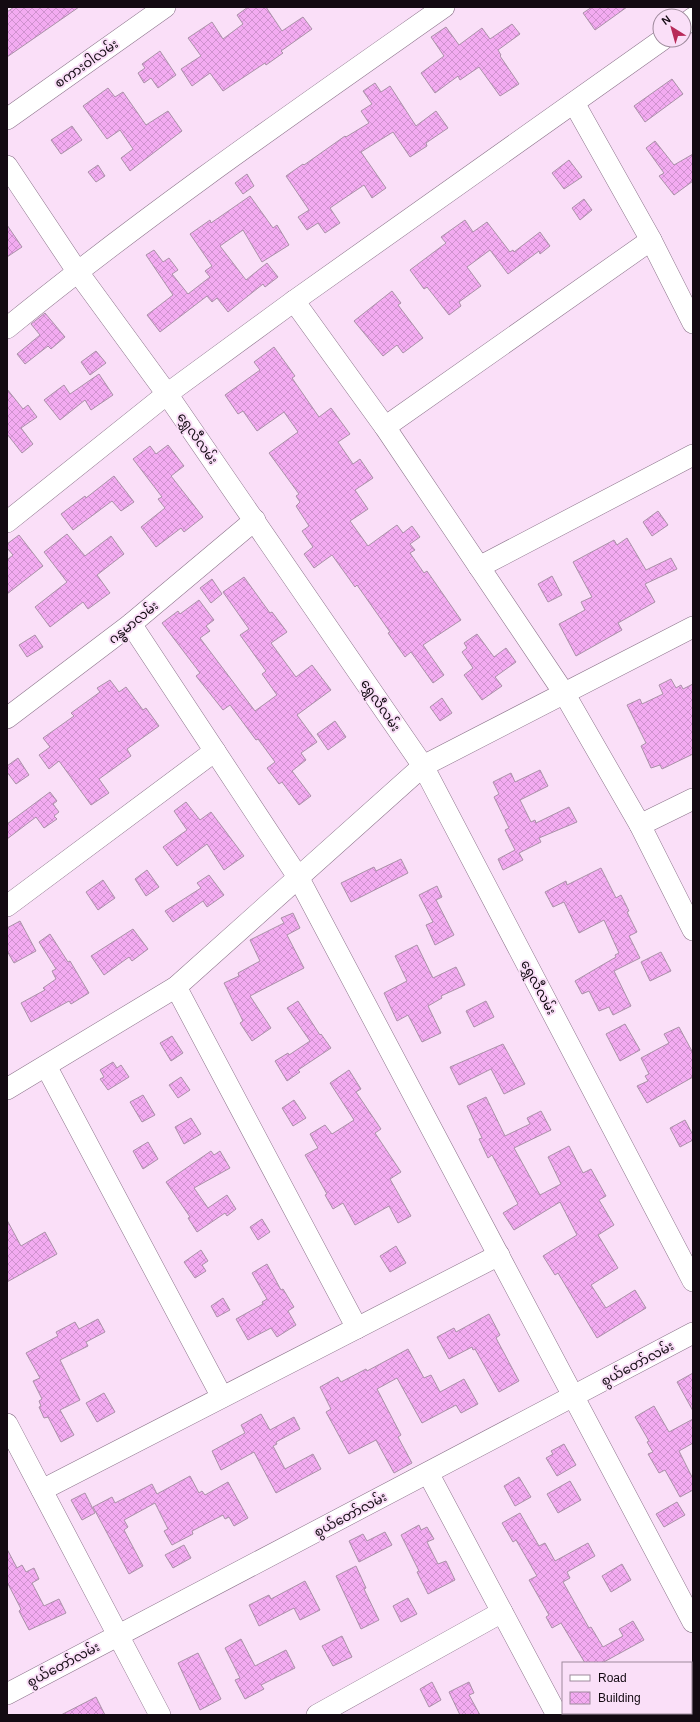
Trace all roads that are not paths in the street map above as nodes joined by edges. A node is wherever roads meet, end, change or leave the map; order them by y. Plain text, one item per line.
1 (165, 7) edge
2 (444, 7) edge
3 (652, 47) edge
4 (574, 103) junction
5 (7, 119) edge
6 (7, 166) edge
7 (652, 240) junction
8 (77, 271) junction
9 (294, 301) junction
10 (693, 323) edge
11 (7, 328) edge
12 (167, 394) junction
13 (385, 427) junction
14 (693, 456) edge
15 (255, 520) junction
16 (7, 522) edge
17 (479, 567) junction
18 (131, 624) junction
19 (693, 627) edge
20 (564, 693) junction
21 (7, 718) edge
22 (215, 751) junction
23 (423, 766) junction
24 (693, 799) edge
25 (640, 825) junction
26 (298, 877) junction
27 (7, 906) edge
28 (693, 930) edge
29 (176, 987) junction
30 (46, 1066) junction
31 (7, 1089) edge
32 (499, 1255) junction
33 (693, 1281) edge
34 (357, 1328) junction
35 (693, 1333) edge
36 (574, 1396) junction
37 (222, 1397) junction
38 (7, 1424) edge
39 (428, 1473) junction
40 (42, 1490) junction
41 (502, 1612) junction
42 (693, 1622) edge
43 (117, 1636) junction
44 (7, 1694) edge
45 (160, 1715) edge
46 (317, 1715) edge
47 (557, 1715) edge

1 - 5 street, စကားဝါလမ်း
2 - 8 street
3 - 4 street
4 - 7 street
4 - 9 street
6 - 8 street, ရွှေလီလမ်း
7 - 10 street
7 - 13 street
8 - 11 street
8 - 12 street, ရွှေလီလမ်း
9 - 12 street
9 - 13 street
12 - 15 street, ရွှေလီလမ်း
12 - 16 street
13 - 17 street
14 - 17 street
15 - 18 street, ဂန္ဓမာလမ်း
15 - 23 street, ရွှေလီလမ်း
17 - 20 street
18 - 21 street, ဂန္ဓမာလမ်း
18 - 22 street
19 - 20 street
20 - 23 street
20 - 25 street
22 - 26 street
22 - 27 street
23 - 26 street
23 - 33 street, ရွှေလီလမ်း
24 - 25 street
25 - 28 street
26 - 29 street
26 - 32 street
29 - 30 street
29 - 34 street
30 - 31 street
30 - 37 street
32 - 34 street
32 - 36 street
34 - 37 street
35 - 36 street, စွယ်တော်လမ်း
36 - 39 street, စွယ်တော်လမ်း
36 - 42 street
37 - 40 street
38 - 40 street
39 - 41 street
39 - 43 street, စွယ်တော်လမ်း
40 - 43 street
41 - 46 street
41 - 47 street
43 - 44 street, စွယ်တော်လမ်း
43 - 45 street

